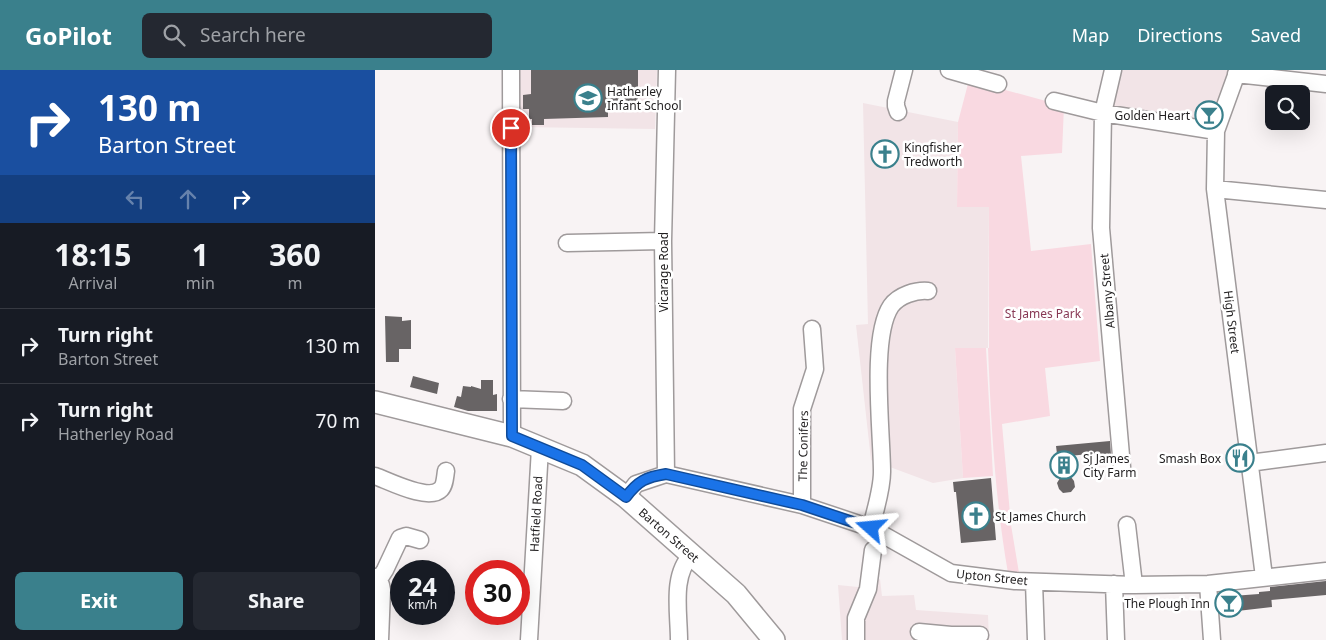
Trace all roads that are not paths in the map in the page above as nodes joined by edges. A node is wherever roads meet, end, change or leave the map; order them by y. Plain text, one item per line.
1 (511, 70) edge
2 (667, 70) edge
3 (903, 70) edge
4 (949, 70) edge
5 (1113, 70) edge
6 (1237, 72) edge
7 (998, 84) dead end
8 (1326, 84) edge
9 (1054, 101) dead end
10 (898, 112) dead end
11 (1103, 114) junction
12 (1216, 131) junction
13 (1215, 189) junction
14 (1326, 200) edge
15 (663, 241) junction
16 (567, 243) dead end
17 (928, 291) dead end
18 (812, 329) dead end
19 (511, 399) junction
20 (563, 401) dead end
21 (376, 404) edge
22 (512, 436) junction
23 (540, 448) junction
24 (1326, 453) edge
25 (1249, 463) junction
26 (1122, 467) dead end
27 (446, 471) dead end
28 (666, 474) junction
29 (375, 476) edge
30 (626, 497) junction
31 (802, 505) junction
32 (1127, 525) dead end
33 (871, 528) junction
34 (420, 540) dead end
35 (873, 550) dead end
36 (692, 555) junction
37 (1326, 571) edge
38 (1264, 576) junction
39 (377, 579) edge
40 (1033, 582) junction
41 (1114, 584) junction
42 (1208, 584) junction
43 (1133, 585) junction
44 (919, 632) dead end
45 (980, 635) dead end
46 (951, 637) edge
47 (380, 640) edge
48 (529, 640) edge
49 (679, 640) edge
50 (774, 640) edge
51 (855, 640) edge
52 (1036, 640) edge
53 (1116, 640) edge
54 (1212, 640) edge

1 - 19 street
2 - 15 street, Vicarage Road
3 - 10 street
4 - 7 street
5 - 11 street, Albany Street
6 - 8 street
6 - 12 street, High Street
9 - 11 street
11 - 12 street
11 - 26 street, Albany Street
12 - 13 street, High Street
13 - 14 street
13 - 25 street, High Street
15 - 16 street
15 - 28 street, Vicarage Road
17 - 33 street
18 - 31 street, The Conifers
19 - 20 street
19 - 22 street
21 - 22 main road, Barton Street
22 - 23 main road, Barton Street
23 - 30 main road, Barton Street
23 - 48 street, Hatfield Road
24 - 25 street
25 - 38 street, High Street
27 - 29 street
28 - 30 street, Upton Street
28 - 31 street, Upton Street
30 - 36 main road, Barton Street
31 - 33 street, Upton Street
32 - 43 street
33 - 40 street, Upton Street
34 - 39 street
35 - 51 street
36 - 49 street
36 - 50 main road, Barton Street
37 - 38 street, Upton Street
38 - 42 street, Upton Street
39 - 47 street
40 - 41 street, Upton Street
40 - 52 street
41 - 43 street, Upton Street
41 - 53 street
42 - 43 street, Upton Street
42 - 54 street
44 - 46 street
45 - 46 street

